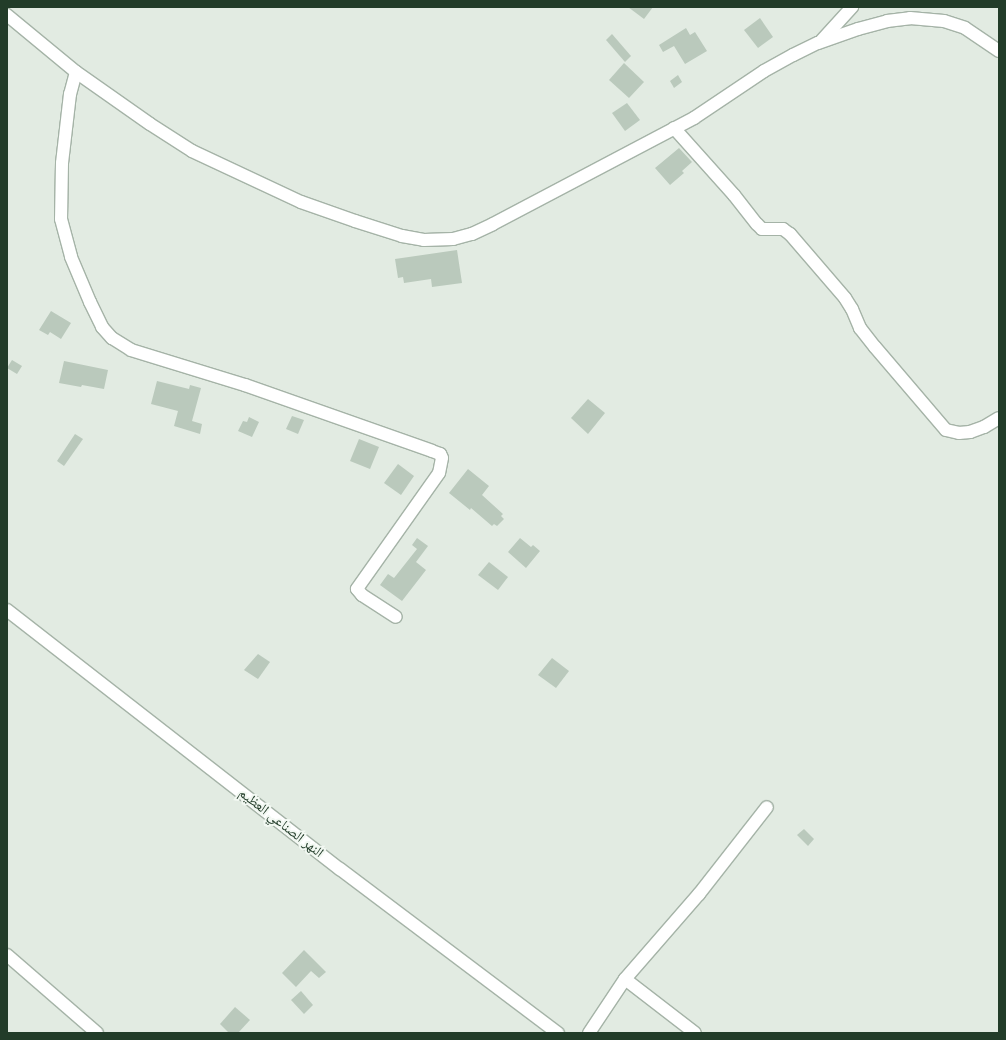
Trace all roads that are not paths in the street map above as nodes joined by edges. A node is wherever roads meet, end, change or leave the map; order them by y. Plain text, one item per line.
1 (852, 7) edge
2 (7, 15) edge
3 (818, 43) junction
4 (999, 51) edge
5 (76, 72) junction
6 (674, 128) junction
7 (999, 418) edge
8 (7, 610) edge
9 (396, 617) dead end
10 (767, 807) dead end
11 (7, 955) edge
12 (625, 979) junction
13 (97, 1033) edge
14 (558, 1033) edge
15 (589, 1033) edge
16 (695, 1033) edge

1 - 3 street
2 - 5 street
3 - 4 street
3 - 6 street
5 - 6 street
5 - 9 street
6 - 7 street
8 - 14 street, النهر الصناعي العظيم
10 - 12 street
11 - 13 street
12 - 15 street
12 - 16 street

